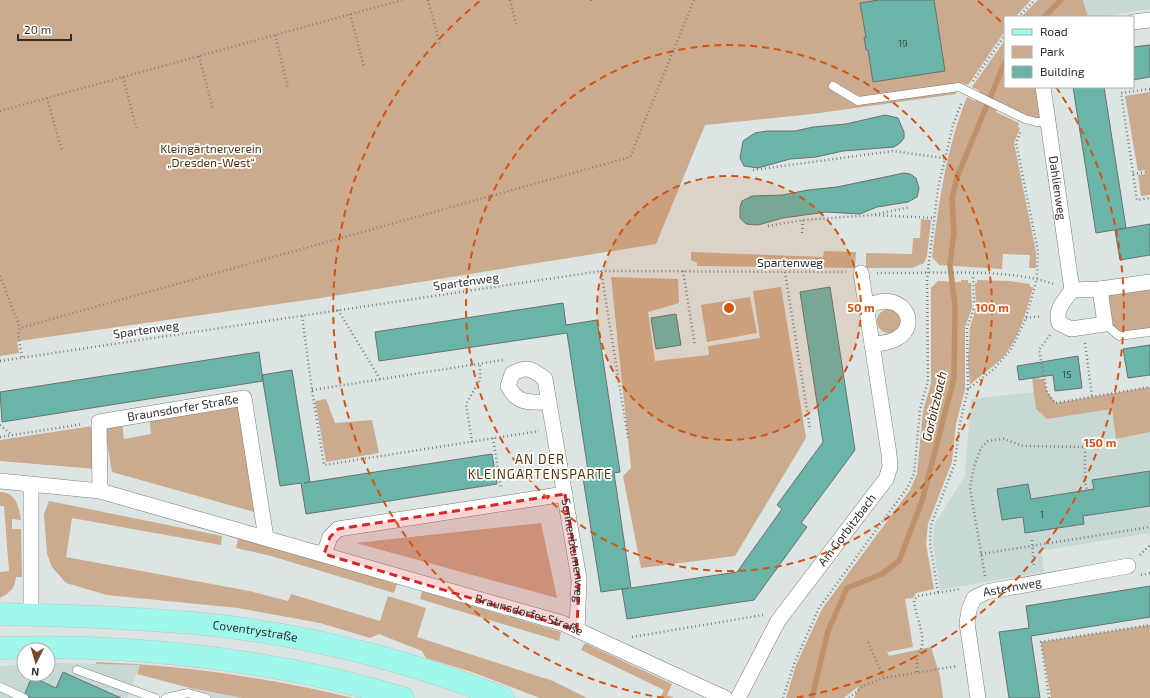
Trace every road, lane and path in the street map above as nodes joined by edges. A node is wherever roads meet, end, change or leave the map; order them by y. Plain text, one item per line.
1 (402, 0) edge
2 (428, 0) edge
3 (510, 0) edge
4 (591, 0) edge
5 (694, 0) edge
6 (1035, 0) edge
7 (592, 4) dead end
8 (350, 14) junction
9 (1019, 16) edge
10 (1150, 20) edge
11 (1134, 22) edge
12 (516, 24) dead end
13 (275, 35) junction
14 (1004, 36) edge
15 (440, 45) dead end
16 (199, 56) junction
17 (364, 67) dead end
18 (123, 77) junction
19 (833, 86) dead end
20 (288, 88) dead end
21 (1043, 88) edge
22 (1150, 89) edge
23 (967, 91) junction
24 (47, 98) junction
25 (213, 109) dead end
26 (0, 111) edge
27 (1025, 119) junction
28 (1048, 122) junction
29 (137, 131) dead end
30 (62, 151) dead end
31 (944, 158) junction
32 (753, 170) dead end
33 (1146, 172) dead end
34 (1133, 174) junction
35 (1150, 198) edge
36 (910, 207) dead end
37 (873, 215) junction
38 (934, 218) junction
39 (803, 220) junction
40 (768, 226) dead end
41 (802, 234) dead end
42 (601, 271) junction
43 (683, 271) junction
44 (785, 272) junction
45 (861, 273) junction
46 (928, 274) junction
47 (973, 274) junction
48 (0, 276) edge
49 (1037, 278) junction
50 (1150, 282) edge
51 (1100, 289) junction
52 (1072, 290) junction
53 (927, 295) dead end
54 (866, 308) junction
55 (338, 310) junction
56 (302, 316) junction
57 (1059, 323) junction
58 (1105, 324) junction
59 (20, 328) junction
60 (1083, 328) junction
61 (1150, 332) edge
62 (872, 344) junction
63 (695, 346) dead end
64 (22, 357) junction
65 (0, 361) edge
66 (480, 363) junction
67 (521, 369) junction
68 (380, 379) junction
69 (1150, 387) edge
70 (968, 389) junction
71 (312, 390) junction
72 (1092, 396) junction
73 (549, 402) junction
74 (99, 422) junction
75 (0, 425) edge
76 (810, 429) dead end
77 (525, 433) dead end
78 (12, 435) junction
79 (0, 437) edge
80 (493, 438) junction
81 (628, 438) dead end
82 (472, 442) junction
83 (0, 481) edge
84 (31, 484) junction
85 (501, 488) dead end
86 (1087, 490) dead end
87 (100, 491) junction
88 (565, 494) junction
89 (1150, 527) edge
90 (266, 538) junction
91 (1032, 540) dead end
92 (1033, 545) junction
93 (324, 554) junction
94 (981, 554) junction
95 (1128, 566) dead end
96 (1037, 583) junction
97 (961, 588) dead end
98 (938, 592) junction
99 (986, 592) junction
100 (0, 614) edge
101 (31, 614) junction
102 (778, 621) junction
103 (1150, 625) edge
104 (577, 630) junction
105 (30, 642) edge
106 (868, 642) dead end
107 (16, 647) edge
108 (0, 648) edge
109 (56, 648) edge
110 (618, 648) junction
111 (972, 663) junction
112 (77, 670) dead end
113 (917, 672) junction
114 (884, 678) junction
115 (0, 687) edge
116 (24, 698) edge
117 (155, 698) edge
118 (166, 698) edge
119 (206, 698) edge
120 (403, 698) edge
121 (503, 698) edge
122 (725, 698) edge
123 (738, 698) edge
124 (849, 698) edge
125 (978, 698) edge
126 (1049, 698) edge

1 - 8 path
2 - 15 path
3 - 12 path
4 - 7 path
5 - 59 path
6 - 9 path
8 - 13 path
8 - 17 path
10 - 11 street
13 - 16 path
13 - 20 path
14 - 23 path
16 - 18 path
16 - 25 path
18 - 24 path
18 - 29 path
19 - 23 lane
21 - 28 street, Dahlienweg
22 - 34 path
23 - 27 lane
23 - 31 path
24 - 26 path
24 - 30 path
27 - 28 lane
27 - 49 path
28 - 52 street, Dahlienweg
31 - 32 path
31 - 38 path
33 - 34 path
34 - 35 path
36 - 37 path
37 - 38 path
37 - 39 path
38 - 46 path
39 - 40 path
39 - 41 path
42 - 43 path, Spartenweg
42 - 55 path, Spartenweg
42 - 81 path
43 - 44 path, Spartenweg
43 - 63 path
44 - 45 path, Spartenweg
44 - 76 path
45 - 46 path, Spartenweg
45 - 54 street, Am Gorbitzbach
46 - 47 path, Spartenweg
46 - 53 path
47 - 49 path, Spartenweg
47 - 70 path
48 - 59 path
49 - 52 path, Spartenweg
49 - 70 path
50 - 51 street
51 - 52 street
51 - 58 street
52 - 57 street
54 - 62 street, Am Gorbitzbach
54 - 62 street
55 - 56 path, Spartenweg
55 - 68 path
56 - 64 path, Spartenweg
56 - 71 path
57 - 60 street
57 - 72 path
58 - 60 street
58 - 61 lane
59 - 64 path
60 - 72 path
62 - 102 street, Am Gorbitzbach
64 - 65 path, Spartenweg
66 - 67 path
66 - 68 path
66 - 82 path
67 - 73 street, Sonnenblumenweg
67 - 73 street
68 - 71 path
69 - 72 path
70 - 98 path
71 - 82 path
73 - 88 street, Sonnenblumenweg
74 - 78 path
74 - 87 street
74 - 90 street, Braunsdorfer Straße
75 - 78 path
77 - 80 path
78 - 79 path
80 - 82 path
80 - 85 path
83 - 84 street, Braunsdorfer Straße
84 - 87 street, Braunsdorfer Straße
84 - 101 street
86 - 94 path
87 - 90 street, Braunsdorfer Straße
88 - 93 street
88 - 104 street, Sonnenblumenweg
89 - 92 path
90 - 93 street, Braunsdorfer Straße
91 - 92 path
92 - 94 path
92 - 96 path
93 - 104 street, Braunsdorfer Straße
94 - 99 path
95 - 96 street, Asternweg
96 - 99 street, Asternweg
97 - 98 path
98 - 113 path
99 - 111 street, Asternweg
100 - 101 main road, Coventrystraße
101 - 105 main road
101 - 121 main road, Coventrystraße
102 - 110 path
102 - 123 street, Am Gorbitzbach
103 - 126 path
104 - 110 street, Braunsdorfer Straße
106 - 114 path
107 - 108 main road
109 - 120 main road
110 - 122 street, Braunsdorfer Straße
111 - 113 path
111 - 125 street, Asternweg
112 - 117 lane
113 - 114 path
114 - 124 path
115 - 116 lane
118 - 119 lane

